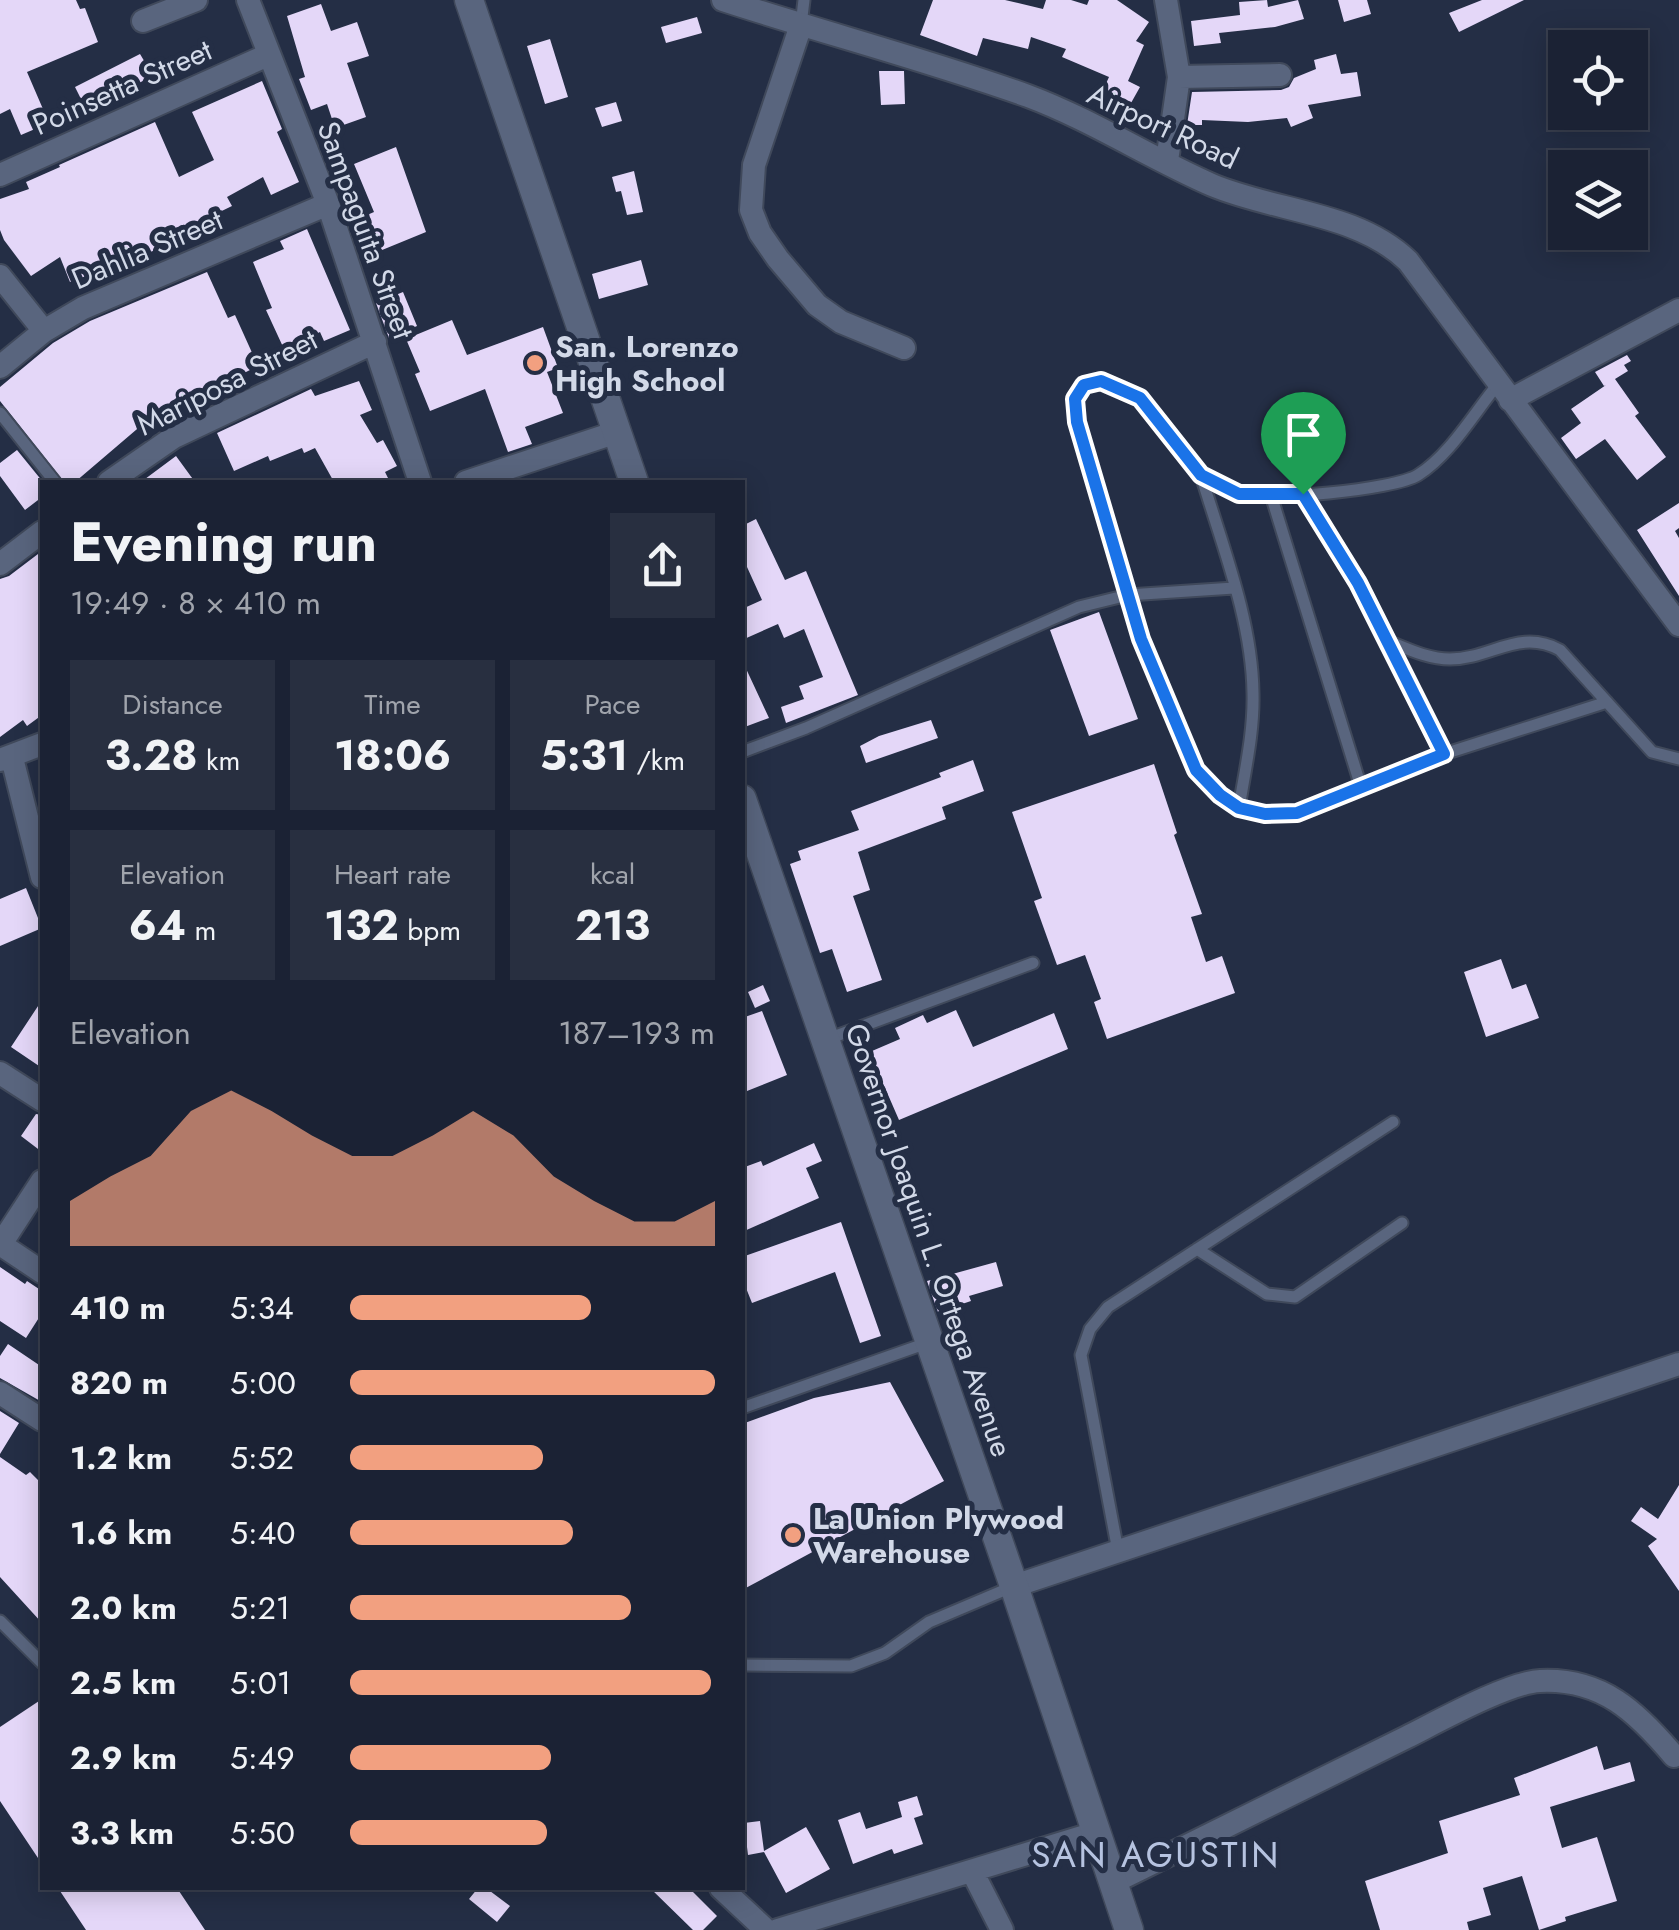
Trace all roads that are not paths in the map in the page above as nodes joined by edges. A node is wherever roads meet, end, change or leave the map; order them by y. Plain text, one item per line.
1 (196, 0) edge
2 (248, 0) edge
3 (468, 0) edge
4 (723, 0) edge
5 (804, 0) edge
6 (1166, 0) edge
7 (144, 21) dead end
8 (800, 25) junction
9 (268, 55) junction
10 (1280, 75) dead end
11 (1179, 77) junction
12 (1167, 161) junction
13 (0, 175) edge
14 (328, 204) junction
15 (0, 276) edge
16 (1679, 310) edge
17 (44, 331) junction
18 (375, 342) junction
19 (904, 348) dead end
20 (0, 366) edge
21 (1504, 392) junction
22 (0, 414) edge
23 (616, 432) junction
24 (1201, 475) junction
25 (53, 480) edge
26 (112, 480) edge
27 (419, 480) edge
28 (472, 480) edge
29 (633, 480) edge
30 (1303, 494) junction
31 (1271, 495) junction
32 (40, 534) edge
33 (0, 564) edge
34 (1234, 588) junction
35 (1128, 595) junction
36 (1679, 626) edge
37 (1387, 640) junction
38 (1607, 702) junction
39 (40, 745) edge
40 (745, 751) edge
41 (1444, 754) junction
42 (6, 759) edge
43 (1679, 759) edge
44 (1361, 787) junction
45 (745, 808) edge
46 (1239, 808) junction
47 (40, 870) edge
48 (1033, 963) dead end
49 (825, 1040) junction
50 (0, 1073) edge
51 (40, 1099) edge
52 (1393, 1122) dead end
53 (40, 1184) edge
54 (1402, 1223) dead end
55 (0, 1244) edge
56 (1197, 1249) junction
57 (40, 1271) edge
58 (930, 1342) junction
59 (1679, 1364) edge
60 (0, 1393) edge
61 (745, 1407) edge
62 (40, 1419) edge
63 (1118, 1551) junction
64 (1014, 1586) junction
65 (0, 1620) edge
66 (40, 1661) edge
67 (745, 1665) edge
68 (1674, 1756) dead end
69 (1095, 1833) junction
70 (972, 1871) junction
71 (1112, 1882) junction
72 (723, 1890) edge
73 (766, 1930) edge
74 (778, 1930) edge
75 (1002, 1930) edge
76 (1128, 1930) edge

1 - 7 street
2 - 9 street, Sampaguita Street
3 - 23 street
4 - 8 street, Airport Road
5 - 8 lane
6 - 11 street
8 - 12 street, Airport Road
8 - 19 street
9 - 13 street, Poinsetta Street
9 - 14 street, Sampaguita Street
10 - 11 street
11 - 12 street
12 - 21 street, Airport Road
14 - 17 street, Dahlia Street
14 - 18 street, Sampaguita Street
15 - 17 street
16 - 21 street
17 - 20 street, Dahlia Street
18 - 26 street, Mariposa Street
18 - 27 street, Sampaguita Street
21 - 30 lane
21 - 36 street, Airport Road
22 - 25 lane
23 - 28 street
23 - 29 street
24 - 31 lane
24 - 34 lane
24 - 35 lane
30 - 31 lane
30 - 37 lane
31 - 44 lane
32 - 33 street
34 - 35 lane
34 - 46 lane
35 - 40 lane
35 - 46 lane
37 - 38 lane
37 - 41 lane
38 - 41 lane
38 - 43 lane
39 - 42 street
41 - 44 lane
42 - 47 street
44 - 46 lane
45 - 49 street, Governor Joaquin L. Ortega Avenue
48 - 49 lane
49 - 58 street, Governor Joaquin L. Ortega Avenue
50 - 51 street
52 - 56 lane
53 - 55 street
54 - 56 lane
55 - 57 street
56 - 63 lane
58 - 61 lane
58 - 64 street, Governor Joaquin L. Ortega Avenue
59 - 63 street
60 - 62 street
63 - 64 street
64 - 67 lane
64 - 69 street, Governor Joaquin L. Ortega Avenue
65 - 66 lane
68 - 71 street
69 - 70 street
69 - 71 street, Governor Joaquin L. Ortega Avenue
70 - 74 street
70 - 75 street
71 - 76 street, Governor Joaquin L. Ortega Avenue
72 - 73 street

